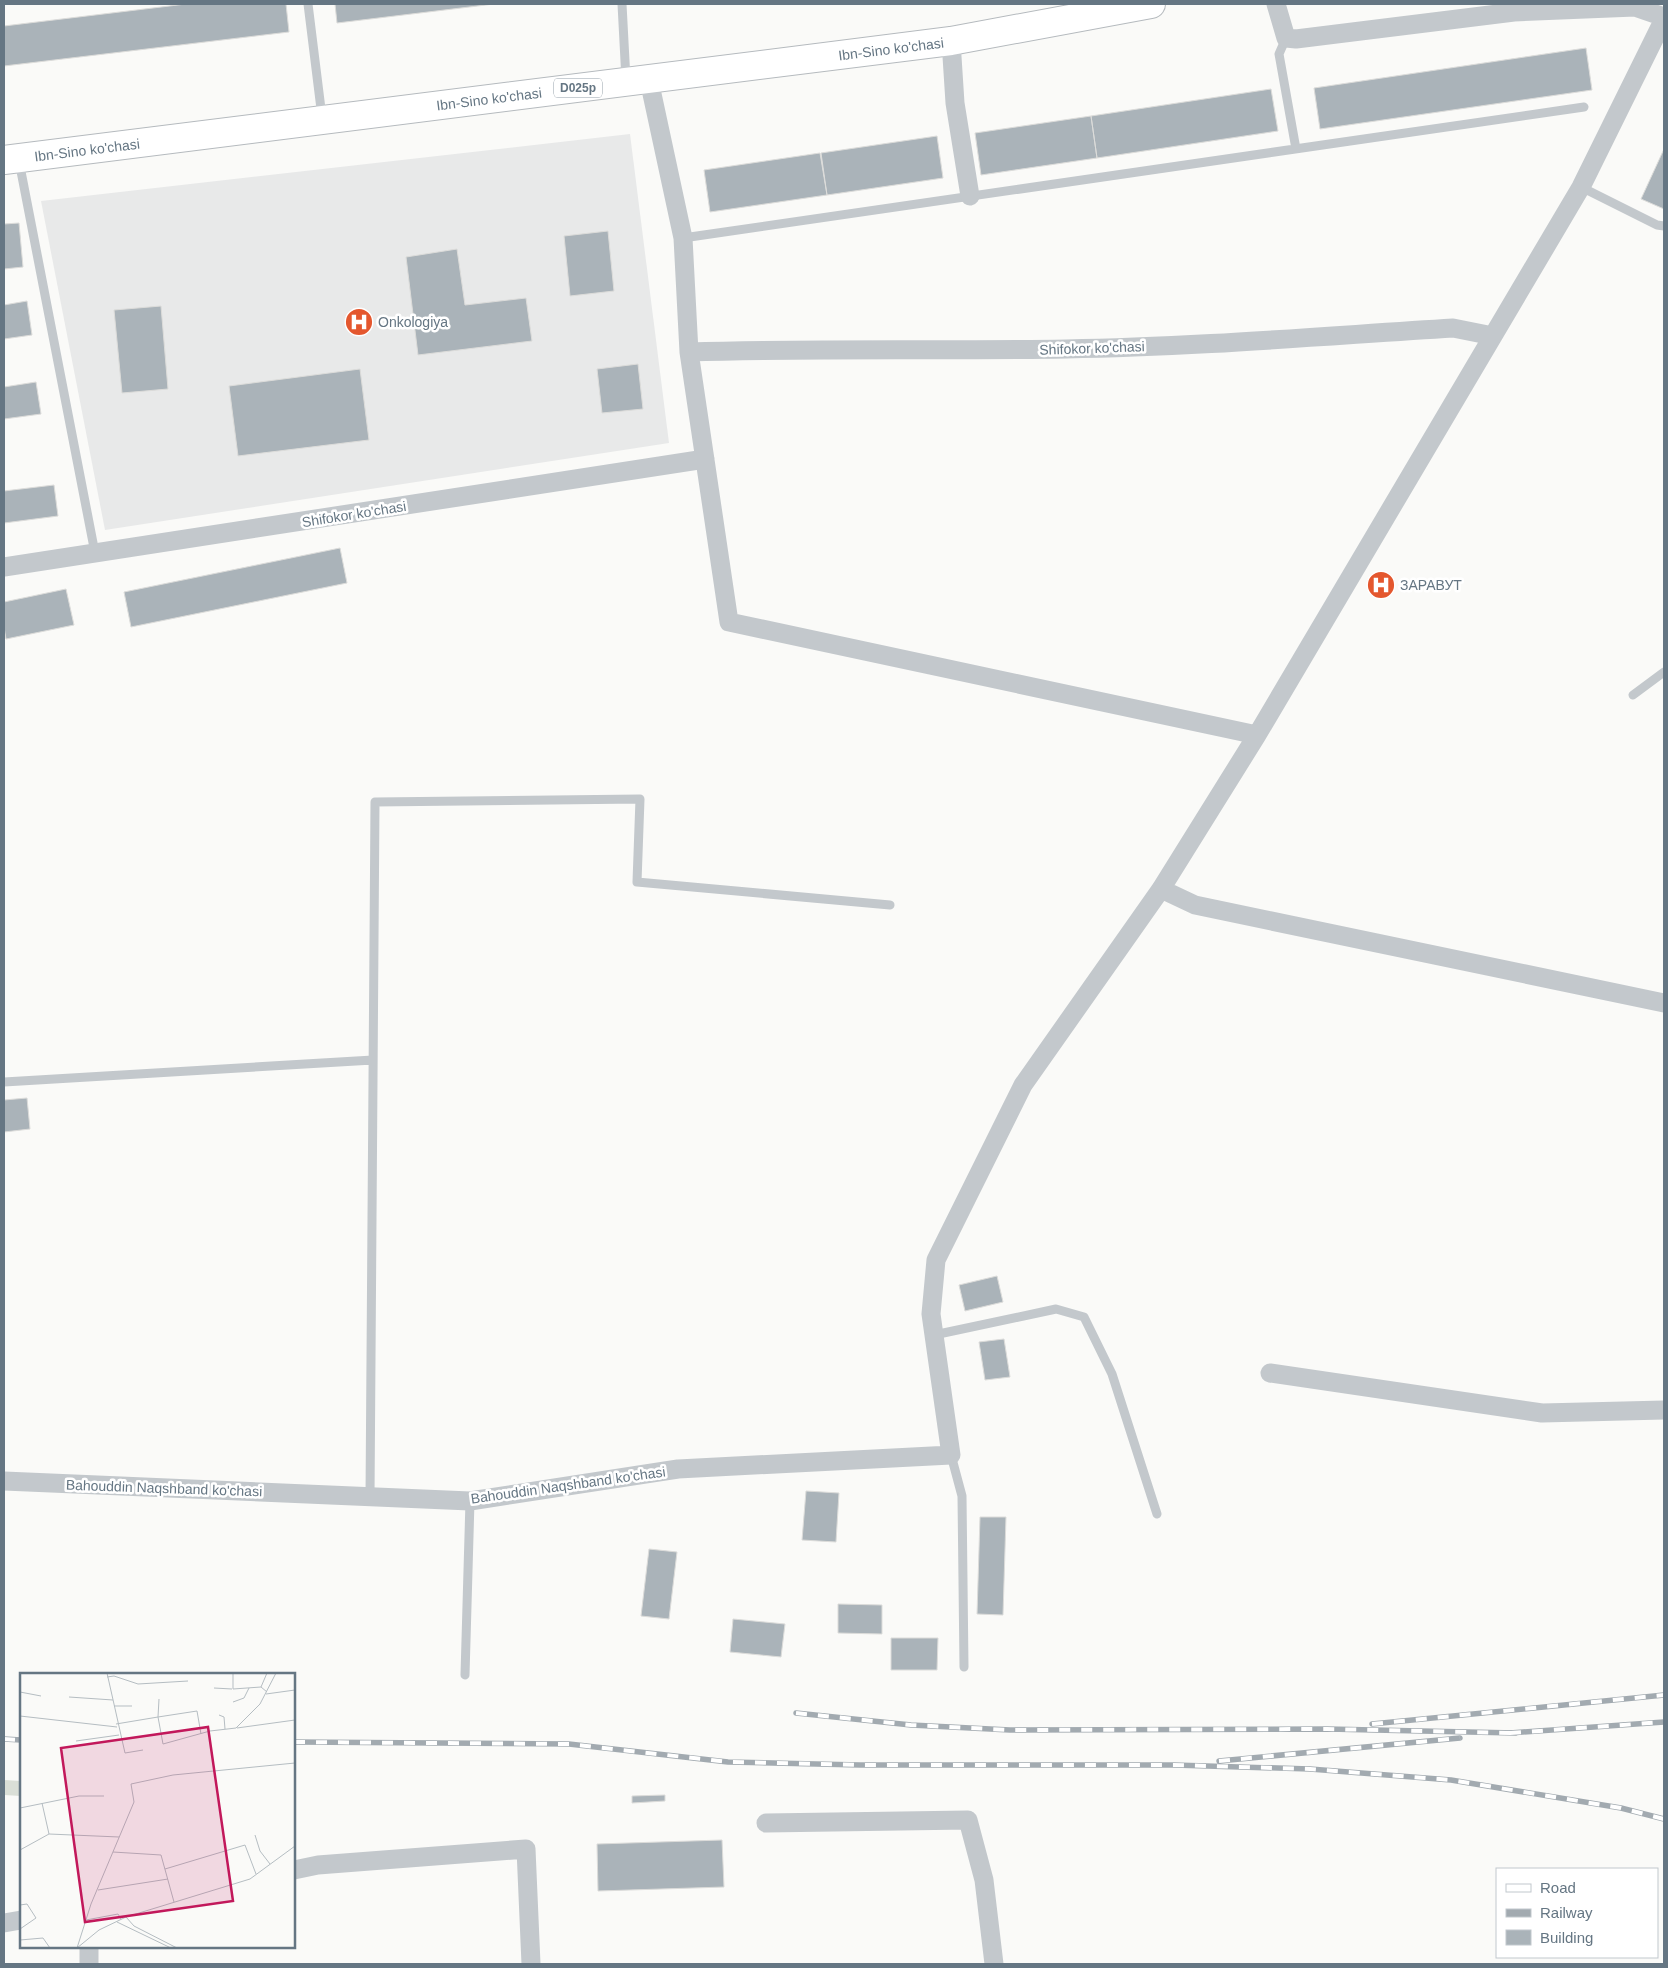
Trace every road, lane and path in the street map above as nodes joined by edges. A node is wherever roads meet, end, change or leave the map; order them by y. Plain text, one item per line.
1 (308, 4) edge
2 (622, 4) edge
3 (1151, 4) edge
4 (1276, 4) edge
5 (1664, 18) edge
6 (1286, 38) junction
7 (951, 41) junction
8 (638, 81) junction
9 (1584, 107) dead end
10 (322, 120) junction
11 (1296, 149) junction
12 (11, 159) edge
13 (1581, 187) junction
14 (970, 196) junction
15 (1664, 226) edge
16 (683, 238) junction
17 (1493, 336) junction
18 (689, 352) junction
19 (705, 459) junction
20 (95, 554) junction
21 (4, 567) edge
22 (1664, 672) edge
23 (1633, 695) dead end
24 (1257, 735) junction
25 (1161, 889) junction
26 (890, 905) dead end
27 (1664, 1004) edge
28 (373, 1060) junction
29 (4, 1082) edge
30 (934, 1336) junction
31 (1270, 1373) dead end
32 (1664, 1410) edge
33 (951, 1456) junction
34 (4, 1481) edge
35 (370, 1497) junction
36 (470, 1501) junction
37 (1157, 1514) dead end
38 (964, 1668) dead end
39 (464, 1675) dead end
40 (766, 1822) dead end
41 (295, 1870) edge
42 (20, 1920) edge
43 (4, 1923) edge
44 (89, 1948) edge
45 (89, 1964) edge
46 (531, 1964) edge
47 (994, 1964) edge

1 - 10 lane
2 - 8 lane
3 - 7 main road, Ibn-Sino ko'chasi / D025p
4 - 6 street
5 - 6 street
5 - 13 street
6 - 11 lane
7 - 8 main road, Ibn-Sino ko'chasi / D025p
7 - 14 street
8 - 10 main road, Ibn-Sino ko'chasi / D025p
8 - 16 street
9 - 11 lane
10 - 12 main road, Ibn-Sino ko'chasi / D025p
11 - 14 lane
12 - 20 lane
13 - 15 lane
13 - 17 street
14 - 16 lane
16 - 18 street
17 - 18 street, Shifokor ko'chasi
17 - 24 street
18 - 19 street
19 - 20 street, Shifokor ko'chasi
19 - 24 street
20 - 21 street, Shifokor ko'chasi
22 - 23 lane
24 - 25 street
25 - 27 street
25 - 30 street
26 - 28 lane
28 - 29 lane
28 - 35 lane
30 - 33 street
30 - 37 lane
31 - 32 street
33 - 36 street, Bahouddin Naqshband ko'chasi
33 - 38 lane
34 - 35 street, Bahouddin Naqshband ko'chasi
35 - 36 street, Bahouddin Naqshband ko'chasi
36 - 39 lane
40 - 47 street
41 - 46 street
42 - 43 street
44 - 45 street

